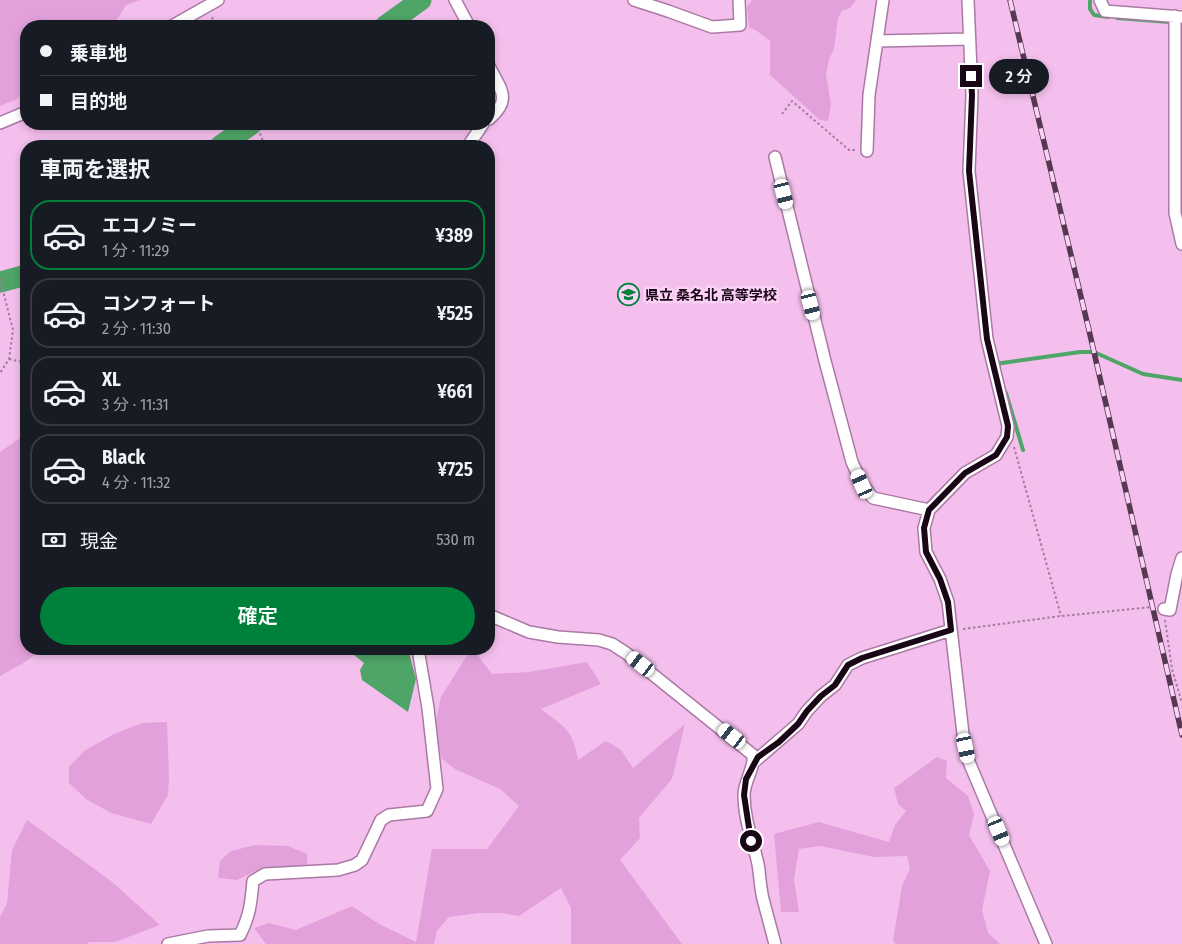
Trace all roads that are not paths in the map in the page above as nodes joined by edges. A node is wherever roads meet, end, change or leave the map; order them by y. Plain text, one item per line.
1 (218, 0) edge
2 (455, 0) edge
3 (634, 0) edge
4 (739, 0) edge
5 (883, 0) edge
6 (968, 0) edge
7 (1100, 0) edge
8 (1179, 16) edge
9 (183, 20) edge
10 (466, 20) edge
11 (969, 39) junction
12 (877, 41) junction
13 (495, 78) edge
14 (495, 113) edge
15 (20, 115) edge
16 (0, 123) edge
17 (867, 151) road end
18 (775, 156) dead end
19 (1182, 244) edge
20 (929, 510) junction
21 (1182, 558) edge
22 (1164, 609) road end
23 (495, 618) edge
24 (951, 630) junction
25 (419, 655) edge
26 (754, 762) junction
27 (168, 944) edge
28 (774, 944) edge
29 (1046, 944) edge

1 - 9 street
2 - 10 street
3 - 4 street
5 - 12 street
6 - 11 street
7 - 8 street
8 - 19 street
11 - 12 street
11 - 20 street
12 - 17 street
13 - 14 street
15 - 16 street
18 - 20 street
20 - 24 street
21 - 22 street
23 - 26 street
24 - 26 street
24 - 29 street
25 - 27 street
26 - 28 street

